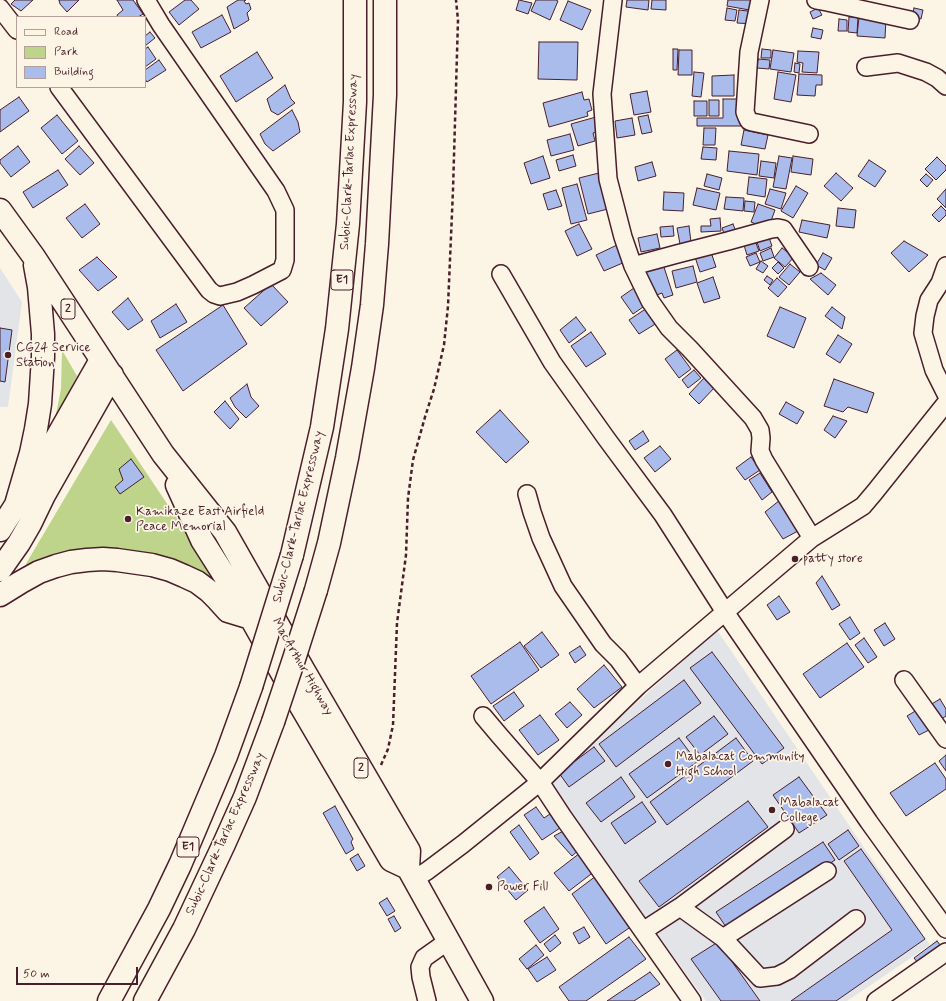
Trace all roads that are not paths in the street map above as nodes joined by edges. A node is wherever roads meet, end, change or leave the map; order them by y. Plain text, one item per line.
1 (146, 0) edge
2 (355, 0) edge
3 (385, 0) edge
4 (613, 0) edge
5 (760, 0) edge
6 (816, 0) edge
7 (0, 8) edge
8 (910, 20) dead end
9 (16, 29) edge
10 (866, 67) dead end
11 (946, 86) edge
12 (61, 88) edge
13 (809, 134) dead end
14 (0, 210) edge
15 (34, 257) junction
16 (632, 266) junction
17 (946, 266) edge
18 (809, 267) dead end
19 (501, 274) dead end
20 (107, 368) junction
21 (946, 394) edge
22 (946, 403) edge
23 (163, 454) junction
24 (527, 494) dead end
25 (15, 508) junction
26 (0, 530) edge
27 (812, 538) junction
28 (0, 570) edge
29 (0, 595) edge
30 (725, 612) junction
31 (251, 618) junction
32 (904, 680) dead end
33 (638, 686) junction
34 (484, 716) dead end
35 (946, 739) edge
36 (540, 782) junction
37 (785, 829) dead end
38 (827, 871) dead end
39 (411, 873) junction
40 (680, 907) junction
41 (856, 919) dead end
42 (946, 929) edge
43 (643, 931) junction
44 (723, 938) junction
45 (448, 941) junction
46 (946, 952) edge
47 (109, 1001) edge
48 (146, 1001) edge
49 (427, 1001) edge
50 (482, 1001) edge
51 (692, 1001) edge
52 (876, 1001) edge

1 - 12 street
2 - 47 highway, Subic-Clark-Tarlac Expressway / E1, bridge
3 - 48 highway, Subic-Clark-Tarlac Expressway / E1, bridge
4 - 16 street
5 - 13 street
6 - 8 street
7 - 9 street
10 - 11 street
14 - 15 highway, MacArthur Highway / 2
15 - 20 highway, MacArthur Highway / 2
15 - 25 highway
16 - 18 street
16 - 27 street
17 - 21 street
19 - 30 street
20 - 23 highway, MacArthur Highway / 2
20 - 25 highway
20 - 28 highway
22 - 27 street
23 - 31 highway, MacArthur Highway / 2
23 - 39 highway, MacArthur Highway / 2
24 - 33 street
25 - 26 highway
27 - 30 street
29 - 31 highway
30 - 33 street
30 - 42 street
31 - 39 highway, MacArthur Highway / 2
32 - 35 street
33 - 36 street
34 - 36 street
36 - 39 street
36 - 43 street
37 - 40 street
38 - 44 street
39 - 45 highway, MacArthur Highway / 2
40 - 43 street
40 - 44 street
41 - 44 street
43 - 51 street
45 - 49 street
45 - 50 highway, MacArthur Highway / 2
46 - 52 street

